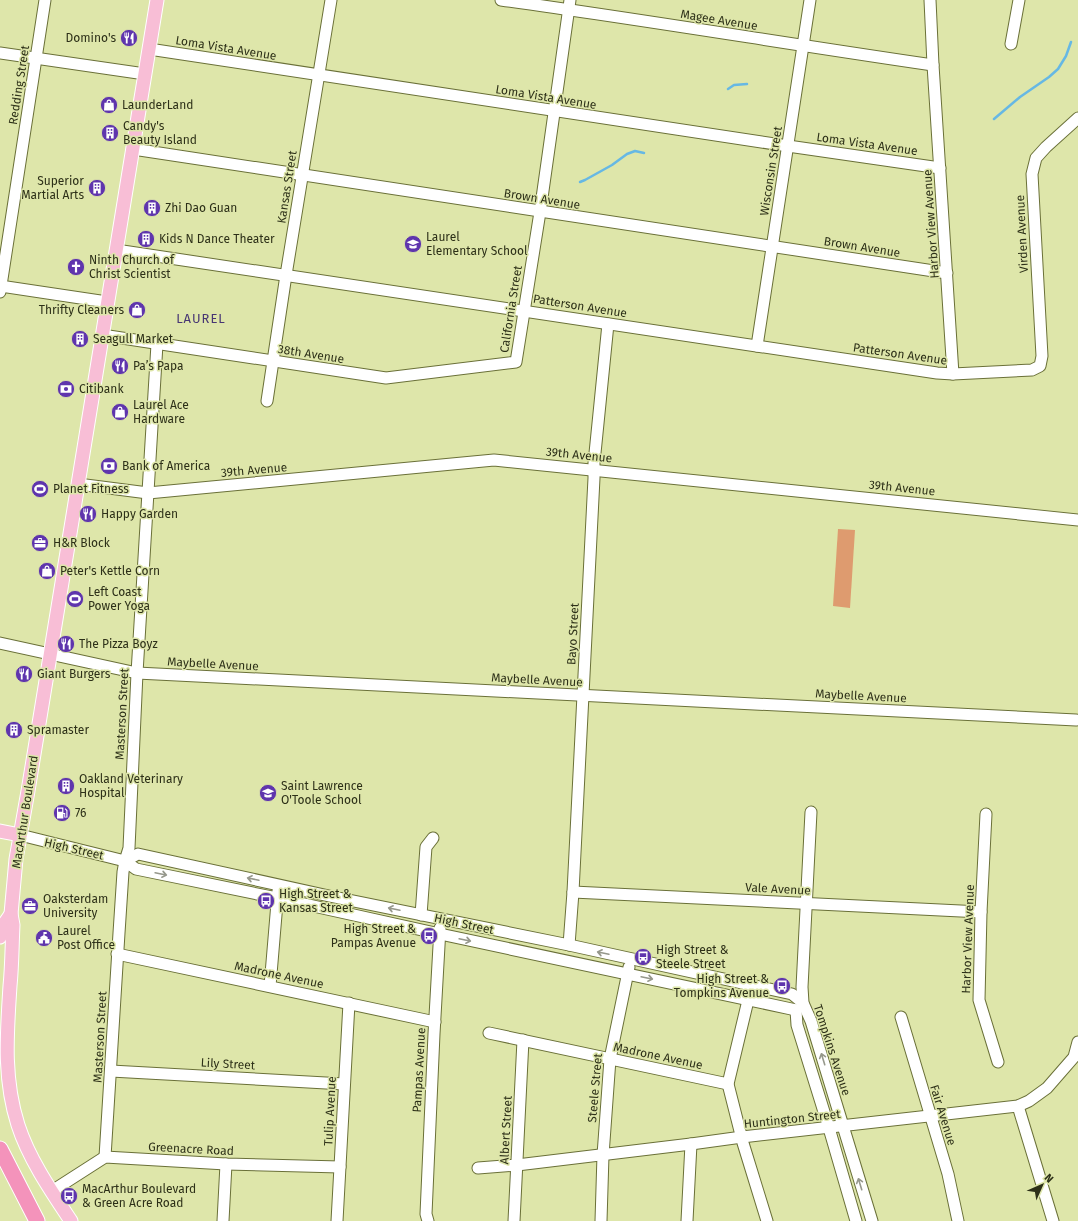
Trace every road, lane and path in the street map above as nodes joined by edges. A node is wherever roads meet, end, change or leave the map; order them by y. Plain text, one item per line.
1 (45, 0) edge
2 (157, 0) edge
3 (331, 0) edge
4 (501, 0) edge
5 (810, 0) edge
6 (930, 0) edge
7 (1019, 0) edge
8 (569, 5) edge
9 (1011, 44) dead end
10 (803, 46) junction
11 (149, 49) junction
12 (0, 53) edge
13 (36, 58) junction
14 (933, 65) junction
15 (144, 74) junction
16 (319, 75) junction
17 (554, 111) junction
18 (1078, 118) edge
19 (788, 146) junction
20 (133, 149) junction
21 (940, 168) junction
22 (302, 175) junction
23 (540, 212) junction
24 (773, 246) junction
25 (116, 250) junction
26 (947, 273) junction
27 (286, 275) junction
28 (0, 288) edge
29 (108, 302) junction
30 (524, 311) junction
31 (608, 324) junction
32 (102, 336) junction
33 (157, 344) junction
34 (757, 346) junction
35 (272, 361) junction
36 (516, 362) joint
37 (1040, 366) joint
38 (953, 374) junction
39 (267, 401) dead end
40 (594, 470) junction
41 (78, 484) junction
42 (148, 493) junction
43 (1078, 520) edge
44 (0, 643) edge
45 (51, 654) junction
46 (138, 672) junction
47 (583, 695) junction
48 (1076, 720) dead end
49 (811, 812) dead end
50 (986, 814) dead end
51 (0, 831) edge
52 (20, 836) junction
53 (433, 838) dead end
54 (125, 861) junction
55 (279, 884) junction
56 (573, 892) junction
57 (277, 898) junction
58 (806, 903) junction
59 (981, 912) junction
60 (11, 914) junction
61 (421, 915) junction
62 (441, 920) junction
63 (440, 934) junction
64 (0, 937) edge
65 (569, 945) junction
66 (117, 954) junction
67 (631, 959) junction
68 (628, 974) junction
69 (5, 983) edge
70 (270, 986) junction
71 (751, 986) junction
72 (748, 999) junction
73 (349, 1003) junction
74 (799, 1006) junction
75 (901, 1017) dead end
76 (435, 1022) junction
77 (489, 1033) dead end
78 (523, 1040) junction
79 (1078, 1042) edge
80 (610, 1059) junction
81 (1076, 1061) edge
82 (998, 1062) dead end
83 (111, 1071) junction
84 (344, 1084) junction
85 (728, 1084) junction
86 (1018, 1106) junction
87 (930, 1117) junction
88 (843, 1126) junction
89 (829, 1128) junction
90 (742, 1137) junction
91 (691, 1144) junction
92 (0, 1149) edge
93 (603, 1155) junction
94 (105, 1157) junction
95 (0, 1159) edge
96 (226, 1164) junction
97 (517, 1165) junction
98 (340, 1167) junction
99 (478, 1168) dead end
100 (52, 1191) junction
101 (25, 1221) edge
102 (37, 1221) edge
103 (70, 1221) edge
104 (223, 1221) edge
105 (337, 1221) edge
106 (428, 1221) edge
107 (514, 1221) edge
108 (601, 1221) edge
109 (687, 1221) edge
110 (767, 1221) edge
111 (856, 1221) edge
112 (872, 1221) edge
113 (958, 1221) edge
114 (1053, 1221) edge

1 - 13 street, Redding Street
2 - 11 main road, MacArthur Boulevard
3 - 16 street, Kansas Street
4 - 8 street, Magee Avenue
5 - 10 street, Wisconsin Street
6 - 14 street, Harbor View Avenue
7 - 9 street
8 - 10 street, Magee Avenue
8 - 17 street, California Street
10 - 14 street, Magee Avenue
10 - 19 street, Wisconsin Street
11 - 15 main road, MacArthur Boulevard
11 - 16 street, Loma Vista Avenue
12 - 13 street
13 - 15 street
13 - 28 street, Redding Street
14 - 21 street, Harbor View Avenue
15 - 20 main road, MacArthur Boulevard
16 - 17 street, Loma Vista Avenue
16 - 22 street, Kansas Street
17 - 19 street, Loma Vista Avenue
17 - 23 street, California Street
18 - 37 street, Virden Avenue
19 - 21 street, Loma Vista Avenue
19 - 24 street, Wisconsin Street
20 - 22 street, Brown Avenue
20 - 25 main road, MacArthur Boulevard
21 - 26 street, Harbor View Avenue
22 - 23 street, Brown Avenue
22 - 27 street, Kansas Street
23 - 24 street, Brown Avenue
23 - 30 street, California Street
24 - 26 street, Brown Avenue
24 - 34 street, Wisconsin Street
25 - 27 street, Patterson Avenue
25 - 29 main road, MacArthur Boulevard
26 - 38 street, Harbor View Avenue
27 - 30 street, Patterson Avenue
27 - 35 street, Kansas Street
28 - 29 street
29 - 32 main road, MacArthur Boulevard
30 - 31 street, Patterson Avenue
30 - 36 street, California Street
31 - 34 street, Patterson Avenue
31 - 40 street, Bayo Street
32 - 33 street, 38th Avenue
32 - 41 main road, MacArthur Boulevard
33 - 35 street, 38th Avenue
33 - 42 street, Masterson Street
34 - 38 street, Patterson Avenue
35 - 36 street, 38th Avenue
35 - 39 street, Kansas Street
37 - 38 street, Patterson Avenue
40 - 42 street, 39th Avenue
40 - 43 street, 39th Avenue
40 - 47 street, Bayo Street
41 - 42 street, 39th Avenue
41 - 45 main road, MacArthur Boulevard
42 - 46 street, Masterson Street
44 - 45 street, Maybelle Avenue
45 - 46 street, Maybelle Avenue
45 - 52 main road, MacArthur Boulevard
46 - 47 street, Maybelle Avenue
46 - 54 street, Masterson Street
47 - 48 street, Maybelle Avenue
47 - 56 street, Bayo Street
49 - 58 street, Tompkins Avenue
50 - 59 street, Harbor View Avenue
51 - 52 main road, High Street
52 - 54 street, High Street
52 - 60 main road, MacArthur Boulevard
53 - 61 street
55 -> 54 street, High Street
54 -> 57 street, High Street
54 - 66 street, Masterson Street
55 - 57 street
61 -> 55 street, High Street
56 - 58 street, Vale Avenue
56 - 65 street, Bayo Street
57 - 63 street, High Street
57 - 70 street
58 - 59 street, Vale Avenue
58 - 74 street, Tompkins Avenue
59 - 82 street, Harbor View Avenue
60 - 64 main road, MacArthur Boulevard
60 - 69 main road, MacArthur Boulevard
61 - 62 street, High Street
62 - 63 street, Pampas Avenue
62 - 65 street, High Street
63 -> 68 street, High Street
63 - 76 street, Pampas Avenue
67 -> 65 street, High Street
66 - 70 street, Madrone Avenue
66 - 83 street, Masterson Street
67 - 68 street, Steele Street
67 - 71 street, High Street
68 -> 72 street, High Street
68 - 80 street, Steele Street
69 - 100 main road, MacArthur Boulevard
70 - 73 street, Madrone Avenue
71 - 72 street
71 - 74 street, High Street
72 - 74 street, High Street
72 - 85 street
73 - 76 street, Madrone Avenue
73 - 84 street, Tulip Avenue
88 -> 74 street, Tompkins Avenue
74 - 89 street, Tompkins Avenue
75 - 87 street, Fair Avenue
76 - 106 street, Pampas Avenue
77 - 78 street, Madrone Avenue
78 - 80 street, Madrone Avenue
78 - 97 street, Albert Street
79 - 81 street, Huntington Street
80 - 85 street, Madrone Avenue
80 - 93 street, Steele Street
81 - 86 street, Huntington Street
83 - 84 street, Lily Street
83 - 94 street, Masterson Street
84 - 98 street, Tulip Avenue
85 - 90 street
86 - 87 street, Huntington Street
86 - 114 street
87 - 88 street, Huntington Street
87 - 113 street, Fair Avenue
88 - 89 street, Huntington Street
112 -> 88 street, Tompkins Avenue
89 - 90 street, Huntington Street
89 - 111 street, Tompkins Avenue
90 - 91 street, Huntington Street
90 - 110 street
91 - 93 street, Huntington Street
91 - 109 street
92 - 102 highway
93 - 97 street, Huntington Street
93 - 108 street, Steele Street
94 - 96 street, Greenacre Road
94 - 100 street
95 - 101 highway
96 - 98 street, Greenacre Road
96 - 104 street
97 - 99 street, Huntington Street
97 - 107 street, Albert Street
98 - 105 street, Tulip Avenue
100 - 103 main road, MacArthur Boulevard

